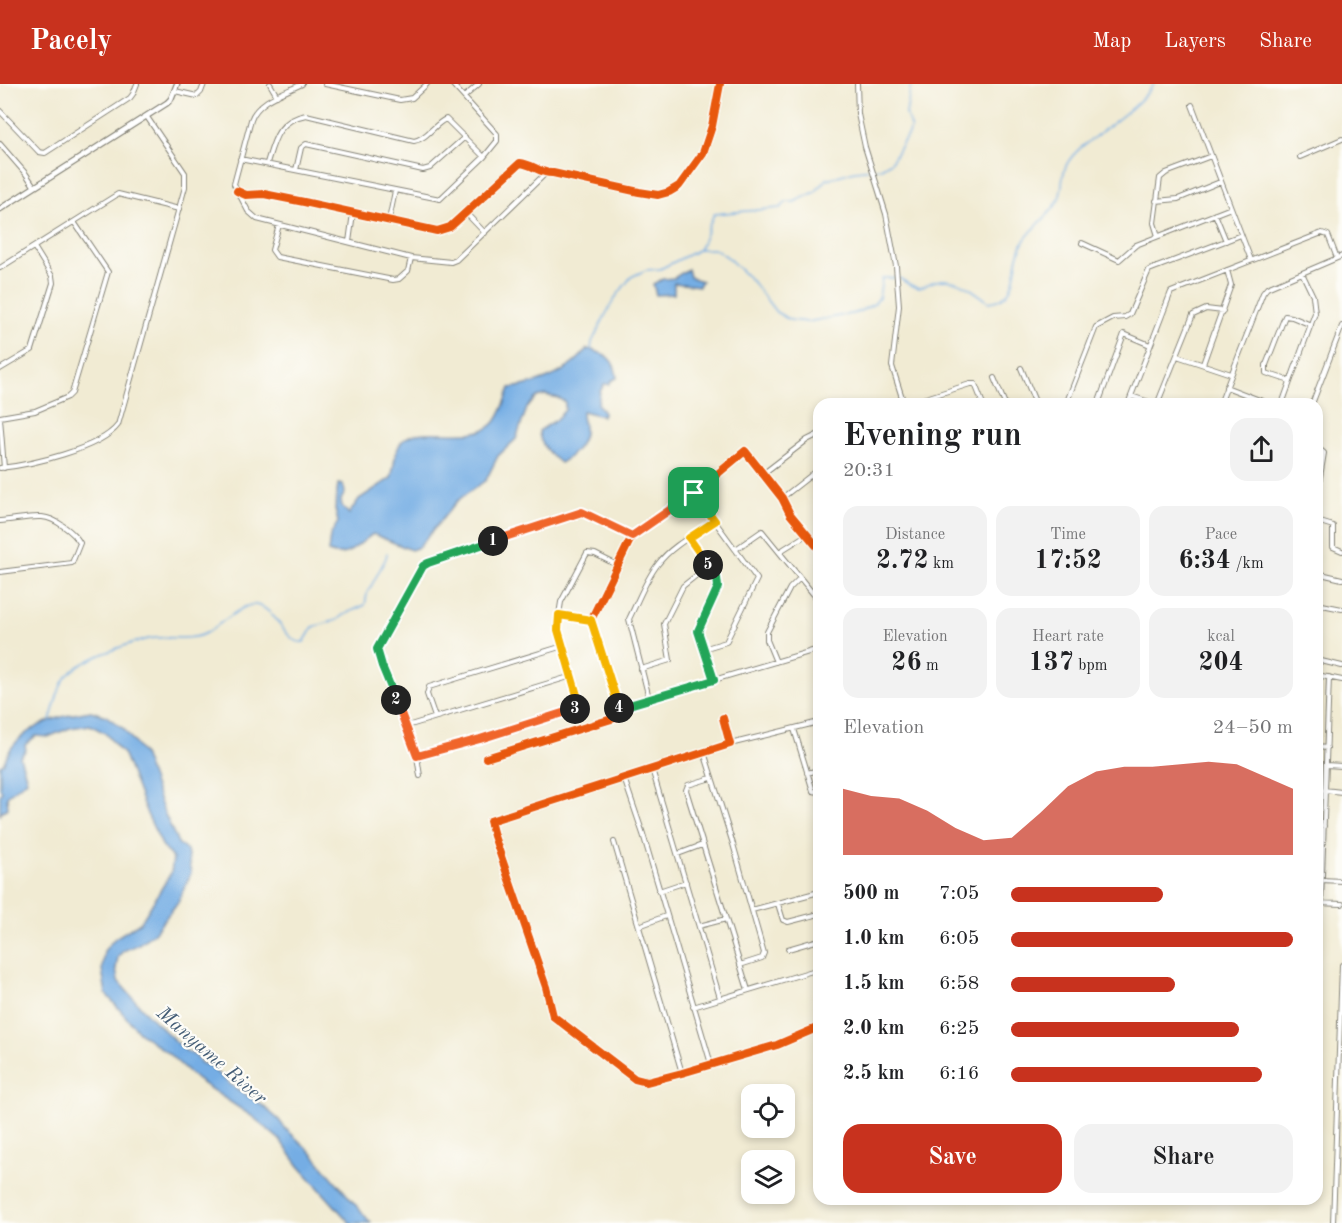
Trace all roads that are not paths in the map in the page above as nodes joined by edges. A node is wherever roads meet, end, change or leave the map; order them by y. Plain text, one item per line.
1 (137, 84) edge
2 (177, 84) edge
3 (204, 84) edge
4 (270, 84) edge
5 (302, 84) edge
6 (325, 84) edge
7 (452, 84) edge
8 (479, 84) edge
9 (720, 84) edge
10 (857, 84) edge
11 (423, 85) edge
12 (175, 91) junction
13 (277, 96) junction
14 (464, 97) junction
15 (1192, 105) dead end
16 (0, 111) edge
17 (147, 117) junction
18 (465, 137) junction
19 (1342, 139) edge
20 (0, 144) edge
21 (1211, 156) junction
22 (484, 157) junction
23 (1300, 157) dead end
24 (240, 159) junction
25 (267, 163) junction
26 (296, 170) junction
27 (545, 174) junction
28 (1220, 182) junction
29 (34, 186) junction
30 (237, 191) junction
31 (395, 191) junction
32 (1156, 201) junction
33 (1231, 208) junction
34 (0, 209) edge
35 (179, 209) junction
36 (353, 213) junction
37 (466, 213) junction
38 (1215, 214) junction
39 (389, 220) junction
40 (74, 222) junction
41 (279, 225) junction
42 (485, 233) junction
43 (1158, 236) junction
44 (1241, 236) junction
45 (1226, 241) junction
46 (349, 242) junction
47 (1082, 243) dead end
48 (34, 247) junction
49 (1340, 257) edge
50 (411, 258) junction
51 (1251, 260) junction
52 (0, 268) edge
53 (1227, 270) junction
54 (1302, 273) junction
55 (1223, 311) junction
56 (1311, 325) junction
57 (1342, 326) edge
58 (1150, 345) junction
59 (1177, 356) junction
60 (1203, 364) junction
61 (1021, 368) dead end
62 (0, 369) edge
63 (1231, 374) junction
64 (994, 378) dead end
65 (1290, 381) junction
66 (1226, 387) junction
67 (1131, 396) joint
68 (904, 398) edge
69 (925, 398) edge
70 (981, 398) edge
71 (1002, 398) edge
72 (1034, 398) edge
73 (1068, 398) edge
74 (1100, 398) edge
75 (1137, 398) edge
76 (1160, 398) edge
77 (1222, 398) edge
78 (1254, 398) edge
79 (1284, 398) edge
80 (1314, 398) edge
81 (0, 418) edge
82 (813, 437) edge
83 (2, 468) edge
84 (764, 473) junction
85 (811, 475) joint
86 (813, 478) edge
87 (694, 493) junction
88 (782, 498) junction
89 (0, 521) edge
90 (715, 521) junction
91 (1323, 523) edge
92 (806, 535) junction
93 (632, 536) junction
94 (689, 538) junction
95 (813, 543) edge
96 (736, 549) junction
97 (1342, 550) edge
98 (779, 552) junction
99 (707, 564) junction
100 (617, 565) junction
101 (0, 572) edge
102 (1323, 574) edge
103 (799, 579) junction
104 (1342, 579) edge
105 (813, 594) edge
106 (1323, 605) edge
107 (1342, 609) edge
108 (559, 615) junction
109 (591, 620) junction
110 (563, 646) junction
111 (703, 649) junction
112 (813, 651) edge
113 (1323, 661) edge
114 (776, 662) junction
115 (1342, 666) edge
116 (641, 669) junction
117 (573, 676) junction
118 (1323, 676) edge
119 (1329, 677) junction
120 (714, 680) junction
121 (1342, 680) edge
122 (650, 699) junction
123 (619, 708) junction
124 (435, 717) junction
125 (723, 718) dead end
126 (813, 724) edge
127 (406, 726) junction
128 (794, 729) junction
129 (730, 744) junction
130 (1323, 748) edge
131 (1327, 748) junction
132 (704, 752) junction
133 (417, 756) junction
134 (486, 758) dead end
135 (1326, 765) junction
136 (1342, 766) edge
137 (652, 769) junction
138 (813, 772) edge
139 (807, 773) junction
140 (420, 776) dead end
141 (624, 778) junction
142 (711, 778) junction
143 (1324, 790) junction
144 (813, 791) edge
145 (1342, 792) edge
146 (1324, 826) joint
147 (614, 842) dead end
148 (702, 845) junction
149 (1323, 848) edge
150 (678, 854) junction
151 (1323, 880) edge
152 (1342, 881) edge
153 (686, 882) junction
154 (659, 891) junction
155 (813, 894) edge
156 (1323, 903) edge
157 (778, 904) junction
158 (1342, 904) edge
159 (752, 910) junction
160 (666, 916) junction
161 (813, 916) edge
162 (726, 919) junction
163 (639, 926) junction
164 (699, 926) junction
165 (813, 942) edge
166 (788, 949) dead end
167 (740, 964) junction
168 (1342, 965) edge
169 (813, 971) edge
170 (748, 990) junction
171 (720, 998) junction
172 (693, 1007) junction
173 (813, 1030) edge
174 (711, 1064) junction
175 (682, 1073) junction
176 (1333, 1223) edge

1 - 16 street
2 - 12 street
3 - 12 street
4 - 13 street
5 - 13 street
6 - 11 street
7 - 14 street
8 - 14 street
9 - 27 street
10 - 68 street
12 - 17 street
13 - 24 street
14 - 22 street
15 - 21 street
17 - 29 street
17 - 35 street
18 - 22 street
18 - 25 street
18 - 26 street
19 - 23 street
20 - 29 street
21 - 28 street
21 - 32 street
22 - 31 street
24 - 25 street
24 - 30 street
25 - 26 street
26 - 31 street
27 - 37 street
27 - 42 street
28 - 32 street
28 - 33 street
29 - 34 street
30 - 36 street
30 - 41 street
31 - 39 street
32 - 43 street
33 - 38 street
33 - 44 street
35 - 40 street
35 - 83 street
36 - 39 street
36 - 46 street
37 - 39 street
37 - 42 street
38 - 43 street
38 - 45 street
40 - 48 street
40 - 81 street
41 - 46 street
41 - 50 street
42 - 50 street
43 - 47 street
44 - 45 street
44 - 51 street
45 - 73 street
46 - 50 street
48 - 52 street
48 - 62 street
49 - 51 street
49 - 54 street
51 - 53 street
53 - 55 street
53 - 58 street
54 - 56 street
54 - 63 street
55 - 59 street
55 - 60 street
56 - 65 street
56 - 65 street
57 - 80 street
58 - 67 street
58 - 74 street
59 - 60 street
59 - 76 street
60 - 63 street
61 - 72 street
63 - 66 street
64 - 71 street
65 - 79 street
66 - 77 street
66 - 78 street
67 - 75 street
69 - 70 street
81 - 83 street
82 - 84 street
84 - 87 street
84 - 88 street
85 - 86 street
85 - 88 street
87 - 90 street
87 - 93 street
88 - 92 street
89 - 101 street
90 - 94 street
90 - 96 street
91 - 97 street
92 - 95 street
92 - 98 street
93 - 100 street
93 - 127 street
94 - 99 street
94 - 116 street
96 - 98 street
96 - 111 street
98 - 103 street
99 - 111 street
99 - 116 street
100 - 108 street
100 - 109 street
102 - 104 street
103 - 105 street
103 - 114 street
106 - 107 street
108 - 109 street
108 - 110 street
109 - 123 street
110 - 117 street
110 - 124 street
111 - 120 street
112 - 114 street
113 - 115 street
114 - 120 street
116 - 122 street
117 - 124 street
117 - 133 street
118 - 119 street
119 - 121 street
119 - 131 street
120 - 122 street
122 - 123 street
123 - 134 street
124 - 127 street
125 - 129 street
126 - 128 street
127 - 133 street
128 - 129 street
128 - 139 street
129 - 132 street
130 - 131 street
131 - 135 street
132 - 137 street
132 - 142 street
133 - 140 street
135 - 136 street
135 - 143 street
137 - 141 street
137 - 150 street
138 - 139 street
139 - 144 street
141 - 154 street
141 - 175 street
142 - 148 street
142 - 159 street
143 - 145 street
143 - 146 street
146 - 149 street
147 - 163 street
148 - 150 street
148 - 162 street
150 - 153 street
151 - 152 street
153 - 154 street
153 - 164 street
154 - 160 street
155 - 157 street
156 - 158 street
157 - 159 street
157 - 161 street
159 - 167 street
160 - 163 street
160 - 172 street
162 - 164 street
162 - 167 street
163 - 175 street
164 - 171 street
165 - 166 street
167 - 170 street
168 - 176 street
169 - 170 street
170 - 171 street
171 - 172 street
172 - 174 street
173 - 174 street
174 - 175 street

